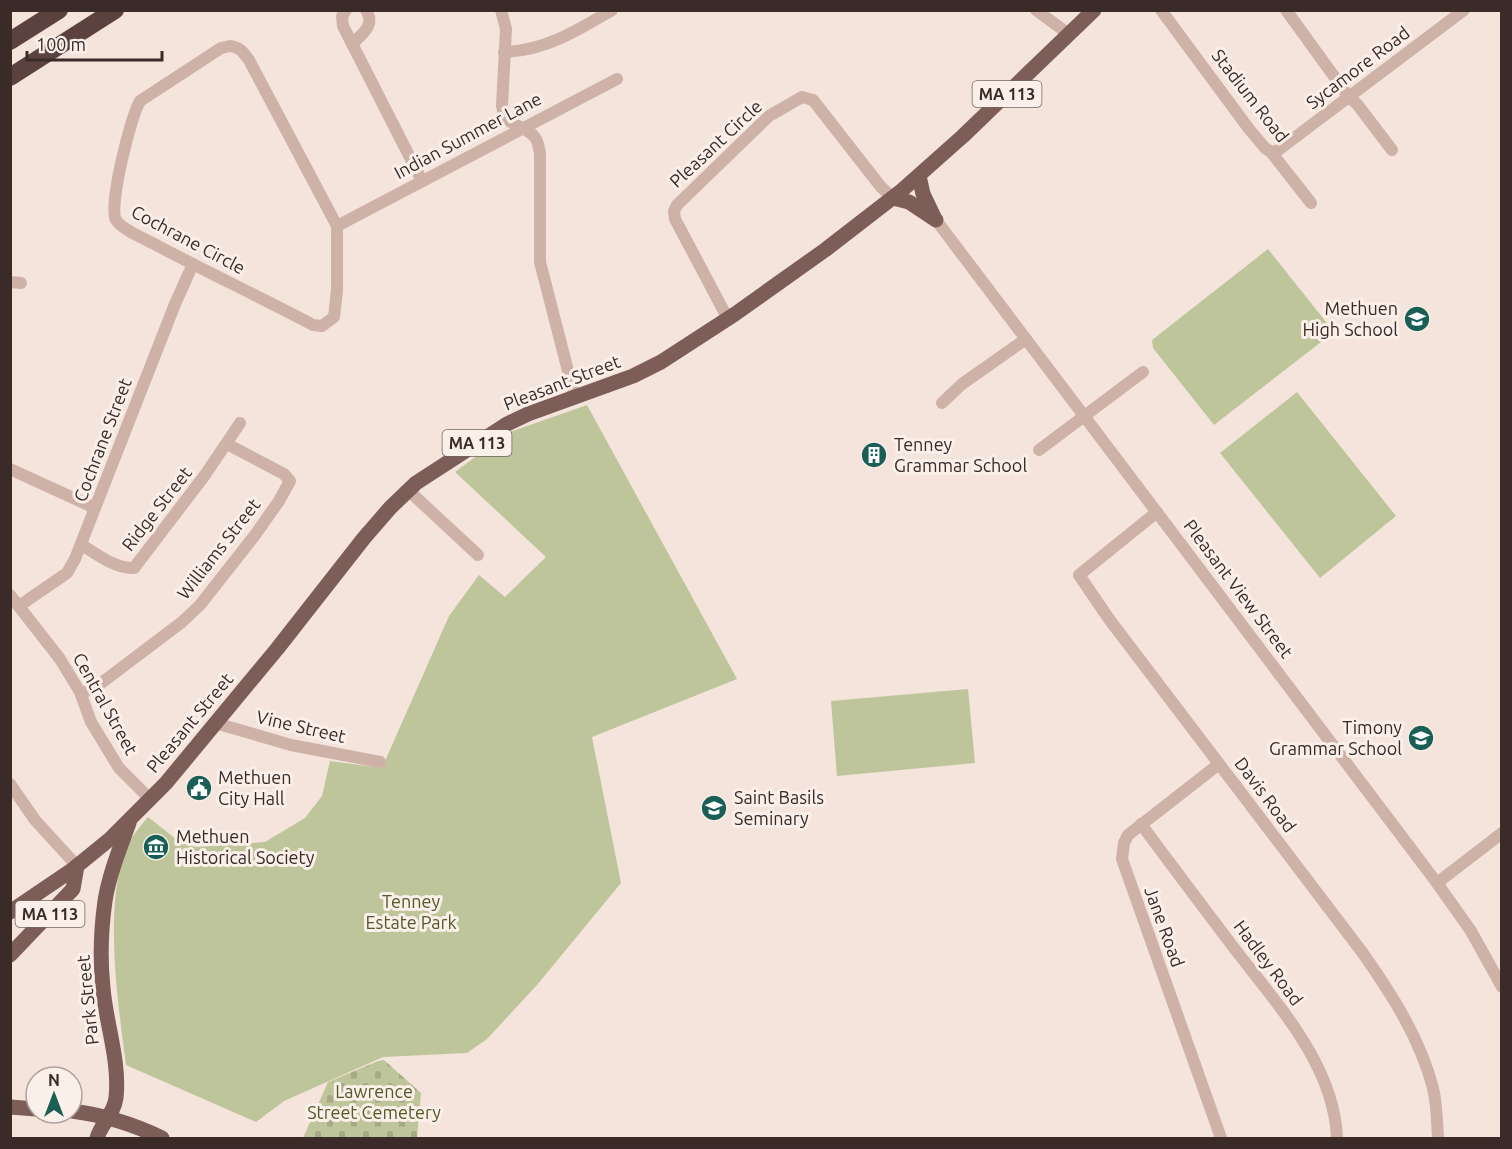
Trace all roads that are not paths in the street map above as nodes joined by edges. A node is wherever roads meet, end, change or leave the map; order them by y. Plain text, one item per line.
1 (59, 10) edge
2 (115, 10) edge
3 (346, 10) edge
4 (366, 10) edge
5 (501, 10) edge
6 (612, 10) edge
7 (1036, 10) edge
8 (1094, 10) edge
9 (1161, 10) edge
10 (1286, 10) edge
11 (1457, 13) edge
12 (1070, 35) junction
13 (10, 41) edge
14 (352, 44) junction
15 (504, 52) junction
16 (10, 77) edge
17 (616, 79) dead end
18 (1349, 97) junction
19 (522, 128) junction
20 (1392, 150) dead end
21 (1271, 152) junction
22 (919, 176) junction
23 (423, 181) junction
24 (893, 198) junction
25 (1311, 202) dead end
26 (936, 220) junction
27 (337, 226) junction
28 (193, 264) junction
29 (728, 319) junction
30 (1026, 339) junction
31 (1143, 372) dead end
32 (575, 398) junction
33 (942, 403) dead end
34 (1084, 416) junction
35 (240, 423) dead end
36 (227, 444) junction
37 (1039, 450) dead end
38 (10, 469) edge
39 (408, 490) junction
40 (95, 508) junction
41 (1157, 512) junction
42 (81, 545) junction
43 (478, 555) dead end
44 (10, 595) edge
45 (19, 606) junction
46 (81, 694) junction
47 (215, 723) junction
48 (380, 762) dead end
49 (1219, 764) junction
50 (10, 784) edge
51 (150, 799) junction
52 (16, 803) edge
53 (130, 820) junction
54 (1140, 824) junction
55 (1502, 833) edge
56 (77, 866) junction
57 (1437, 883) junction
58 (10, 912) edge
59 (10, 956) edge
60 (1502, 987) edge
61 (84, 1113) edge
62 (109, 1117) junction
63 (97, 1138) edge
64 (162, 1138) edge
65 (1221, 1138) edge
66 (1337, 1138) edge
67 (1438, 1138) edge

1 - 13 highway
2 - 16 highway
3 - 14 street
4 - 14 street
5 - 15 street
6 - 15 street
7 - 12 street
8 - 12 main road, Pleasant Street / MA 113
9 - 21 street, Stadium Road
10 - 18 street
11 - 18 street, Sycamore Road
12 - 22 main road, Pleasant Street / MA 113
14 - 23 street
15 - 19 street
17 - 19 street, Indian Summer Lane
18 - 20 street
18 - 21 street, Sycamore Road
19 - 23 street, Indian Summer Lane
19 - 32 street
21 - 25 street, Stadium Road
22 - 24 main road, Pleasant Street / MA 113
22 - 26 main road
23 - 27 street, Indian Summer Lane
24 - 26 main road
24 - 29 main road, Pleasant Street / MA 113
24 - 29 street, Pleasant Circle
26 - 30 street, Pleasant View Street
27 - 28 street, Cochrane Circle
27 - 28 street, Cochrane Circle
28 - 40 street, Cochrane Street
29 - 32 main road, Pleasant Street / MA 113
30 - 33 street
30 - 34 street, Pleasant View Street
31 - 34 street
32 - 39 main road, Pleasant Street / MA 113
34 - 37 street
34 - 41 street, Pleasant View Street
35 - 36 street, Ridge Street
36 - 42 street, Ridge Street
36 - 46 street, Williams Street
38 - 40 street
39 - 43 street
39 - 47 main road, Pleasant Street / MA 113
40 - 42 street, Cochrane Street
41 - 49 street, Davis Road
41 - 57 street, Pleasant View Street
42 - 45 street, Cochrane Street
44 - 45 street, Central Street
45 - 46 street, Central Street
46 - 51 street, Central Street
47 - 48 street, Vine Street
47 - 51 main road, Pleasant Street / MA 113
49 - 54 street, Jane Road
49 - 67 street, Davis Road
50 - 52 street
51 - 53 main road, Pleasant Street / MA 113
52 - 56 street
53 - 56 main road, Pleasant Street / MA 113
53 - 62 main road, Park Street
54 - 65 street, Jane Road
54 - 66 street, Hadley Road
55 - 57 street
56 - 58 main road, Pleasant Street / MA 113
56 - 59 main road, MA 113
57 - 60 street, Pleasant View Street
61 - 62 main road
62 - 63 main road, Park Street
62 - 64 main road

